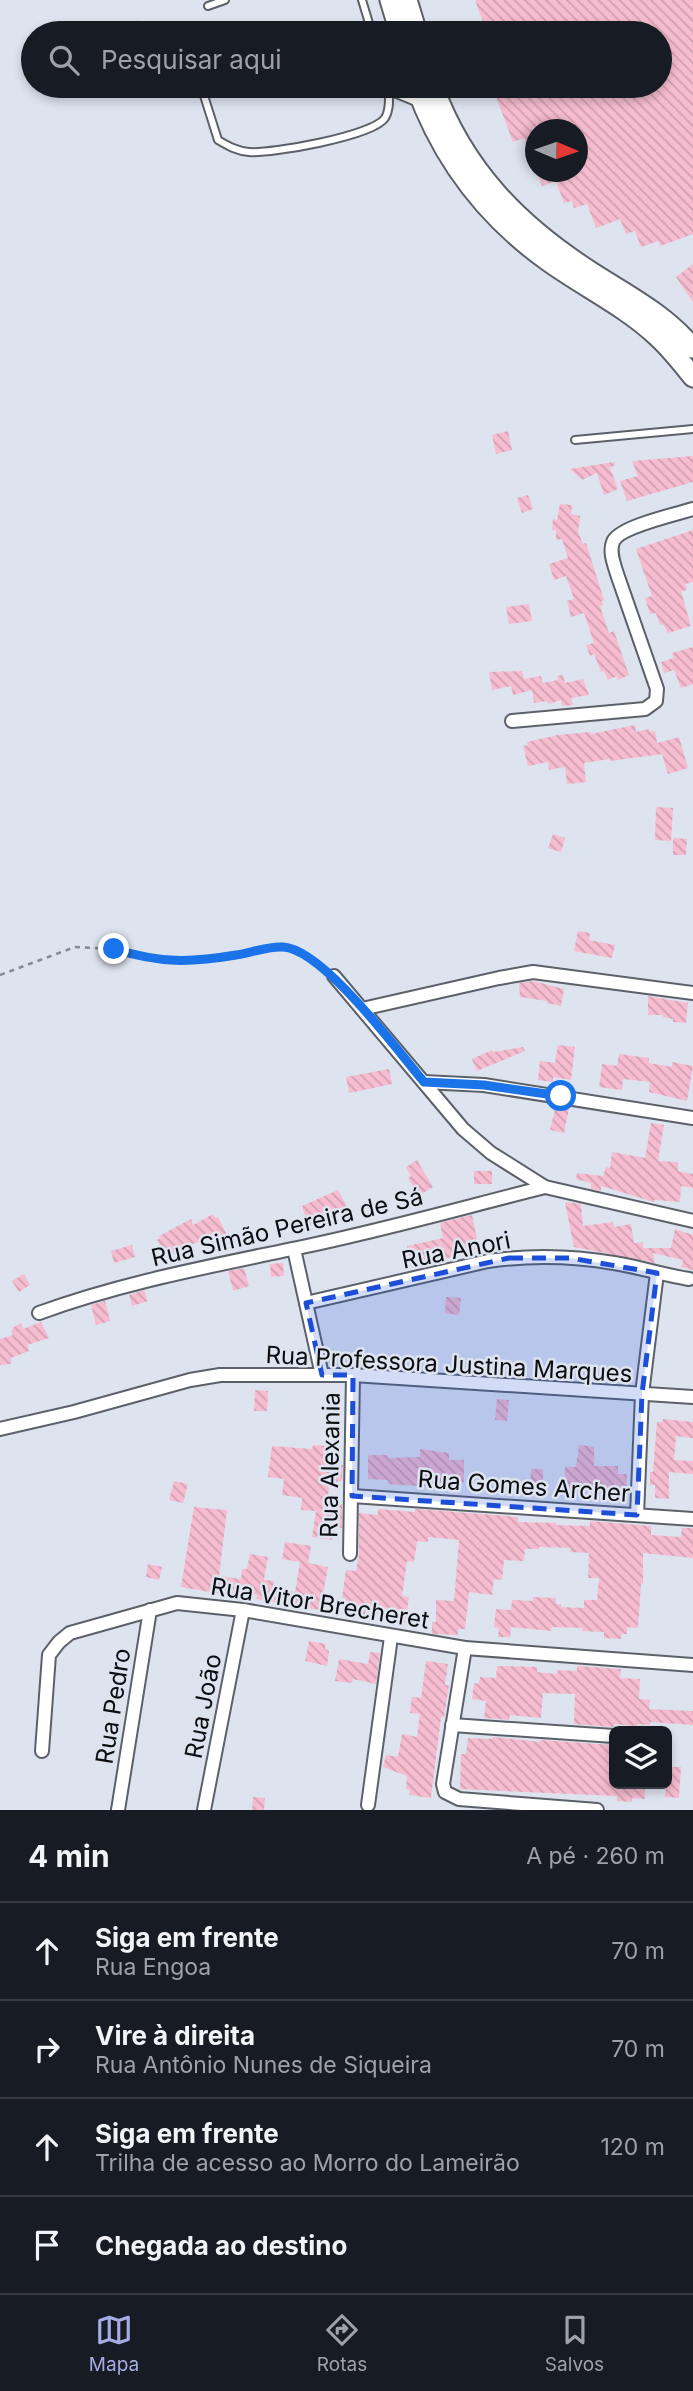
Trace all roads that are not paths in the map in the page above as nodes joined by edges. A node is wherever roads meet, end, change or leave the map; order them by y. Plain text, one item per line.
1 (225, 0) edge
2 (362, 0) edge
3 (390, 0) edge
4 (407, 0) edge
5 (208, 6) dead end
6 (368, 21) edge
7 (396, 21) edge
8 (413, 21) edge
9 (205, 98) edge
10 (389, 98) edge
11 (407, 98) edge
12 (420, 98) edge
13 (438, 98) edge
14 (423, 106) junction
15 (693, 348) edge
16 (693, 377) edge
17 (693, 429) edge
18 (575, 440) dead end
19 (693, 509) edge
20 (512, 720) dead end
21 (334, 976) road end
22 (693, 993) edge
23 (362, 1009) junction
24 (424, 1082) junction
25 (693, 1118) edge
26 (545, 1187) junction
27 (693, 1221) edge
28 (293, 1249) junction
29 (657, 1273) junction
30 (689, 1279) dead end
31 (306, 1303) junction
32 (39, 1313) dead end
33 (322, 1375) junction
34 (353, 1375) junction
35 (642, 1394) junction
36 (693, 1396) edge
37 (0, 1429) edge
38 (352, 1496) junction
39 (637, 1515) junction
40 (693, 1519) edge
41 (350, 1554) dead end
42 (150, 1610) junction
43 (243, 1610) junction
44 (391, 1637) junction
45 (465, 1648) junction
46 (693, 1665) edge
47 (452, 1726) junction
48 (609, 1737) edge
49 (41, 1751) dead end
50 (368, 1805) dead end
51 (118, 1810) edge
52 (204, 1810) edge
53 (597, 1810) edge

1 - 5 lane
2 - 6 lane
3 - 7 main road
4 - 8 main road
9 - 10 lane
11 - 14 lane
12 - 14 main road
13 - 15 main road
14 - 16 main road
17 - 18 lane
19 - 20 street
21 - 23 street
22 - 23 street
23 - 24 street
24 - 25 street
24 - 26 street
26 - 27 street
26 - 28 street, Rua Simão Pereira de Sá
28 - 31 street
28 - 32 street, Rua Simão Pereira de Sá
29 - 30 street, Rua Anori
29 - 31 street, Rua Anori
29 - 35 street
31 - 33 street
33 - 34 street, Rua Professora Justina Marques
33 - 37 street, Rua Professora Justina Marques
34 - 35 street, Rua Professora Justina Marques
34 - 38 street, Rua Alexania
35 - 36 street, Rua Professora Justina Marques
35 - 39 street
38 - 39 street, Rua Gomes Archer
38 - 41 street, Rua Alexania
39 - 40 street, Rua Gomes Archer
42 - 43 street, Rua Vitor Brecheret
42 - 49 street, Rua Vitor Brecheret
42 - 51 street, Rua Pedro
43 - 44 street, Rua Vitor Brecheret
43 - 52 street, Rua João
44 - 45 street, Rua Vitor Brecheret
44 - 50 street
45 - 46 street, Rua Vitor Brecheret
45 - 47 street
47 - 48 street
47 - 53 street

